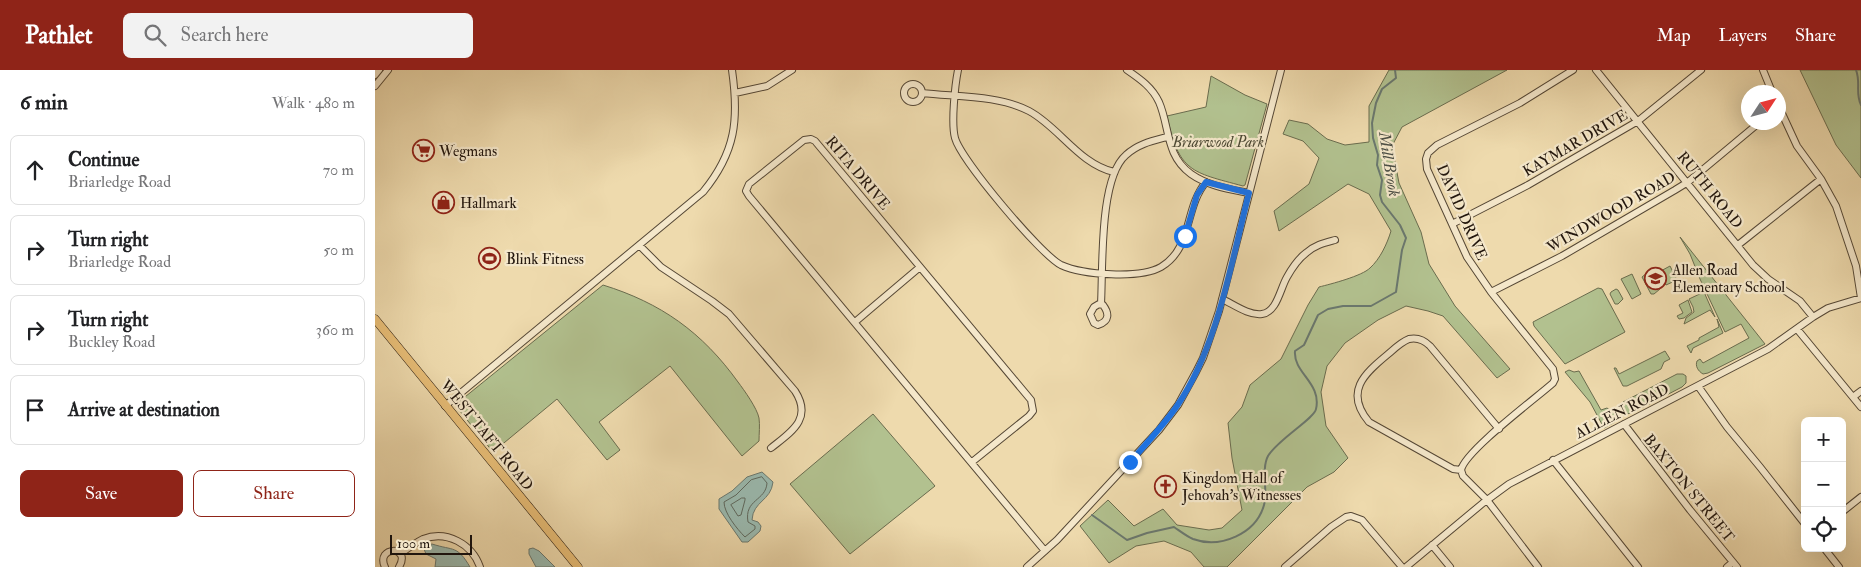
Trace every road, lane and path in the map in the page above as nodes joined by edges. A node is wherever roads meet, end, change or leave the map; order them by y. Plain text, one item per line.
1 (379, 70) edge
2 (388, 70) edge
3 (732, 70) edge
4 (792, 70) edge
5 (958, 70) edge
6 (1127, 70) edge
7 (1281, 70) edge
8 (1573, 70) edge
9 (1596, 70) edge
10 (1701, 70) edge
11 (1763, 70) edge
12 (375, 74) edge
13 (1770, 85) edge
14 (375, 86) edge
15 (735, 93) junction
16 (922, 93) dead end
17 (955, 97) junction
18 (1638, 122) junction
19 (1786, 123) edge
20 (1750, 130) edge
21 (1167, 136) junction
22 (1114, 172) junction
23 (1821, 179) junction
24 (1206, 182) junction
25 (1688, 182) junction
26 (1249, 193) junction
27 (1452, 224) junction
28 (1335, 240) dead end
29 (639, 245) junction
30 (1738, 245) junction
31 (920, 267) junction
32 (1103, 273) junction
33 (1491, 292) junction
34 (1861, 298) edge
35 (1222, 299) junction
36 (1101, 304) dead end
37 (1813, 317) junction
38 (375, 319) edge
39 (855, 322) junction
40 (1797, 328) junction
41 (1698, 386) junction
42 (1861, 391) edge
43 (1853, 397) junction
44 (445, 406) junction
45 (1861, 407) edge
46 (1623, 424) junction
47 (1499, 429) junction
48 (771, 448) dead end
49 (1553, 460) junction
50 (972, 462) junction
51 (1461, 470) junction
52 (1861, 497) edge
53 (1487, 500) junction
54 (1846, 509) edge
55 (1801, 519) edge
56 (1432, 545) junction
57 (1045, 551) junction
58 (1827, 552) edge
59 (400, 554) junction
60 (1735, 564) edge
61 (385, 567) edge
62 (399, 567) edge
63 (480, 567) edge
64 (578, 567) edge
65 (1027, 567) edge
66 (1285, 567) edge
67 (1402, 567) edge
68 (1406, 567) edge
69 (1450, 567) edge
70 (1538, 567) edge
71 (1638, 567) edge
72 (1727, 567) edge
73 (1839, 567) edge

1 - 12 street
2 - 14 street
3 - 15 street
4 - 15 street
5 - 17 street
6 - 21 street
7 - 26 street
8 - 27 street, DAVID DRIVE
9 - 18 street, RUTH ROAD
10 - 18 street, KAYMAR DRIVE
11 - 13 street
15 - 29 street
16 - 17 street
17 - 22 street
17 - 32 street
18 - 25 street, RUTH ROAD
18 - 27 street, KAYMAR DRIVE
19 - 23 street
20 - 25 street, WINDWOOD ROAD
21 - 22 street
21 - 24 street
22 - 32 street
23 - 30 street
23 - 34 street
24 - 26 street
24 - 32 street
25 - 30 street, RUTH ROAD
25 - 33 street, WINDWOOD ROAD
26 - 35 street
27 - 33 street, DAVID DRIVE
28 - 35 street
29 - 44 street
29 - 48 street
30 - 37 street, RUTH ROAD
31 - 39 street
31 - 39 street, RITA DRIVE
31 - 50 street, RITA DRIVE
32 - 36 street
33 - 47 street, DAVID DRIVE
34 - 37 street, ALLEN ROAD
35 - 57 street
37 - 40 street, ALLEN ROAD
38 - 44 main road, WEST TAFT ROAD
39 - 50 street, RITA DRIVE
40 - 41 street, ALLEN ROAD
40 - 43 street
41 - 46 street, ALLEN ROAD
41 - 55 street
42 - 43 street
43 - 45 street
44 - 64 main road, WEST TAFT ROAD
46 - 49 street, ALLEN ROAD
46 - 60 street, BAXTON STREET
47 - 51 street, DAVID DRIVE
47 - 51 street
49 - 53 street, ALLEN ROAD
49 - 71 street
50 - 57 street, RITA DRIVE
51 - 53 street
52 - 54 street
53 - 56 street, ALLEN ROAD
53 - 70 street
56 - 68 street, ALLEN ROAD
56 - 69 street
57 - 65 street
58 - 73 street
59 - 61 street
59 - 62 street
59 - 63 street
60 - 72 street
66 - 67 street

